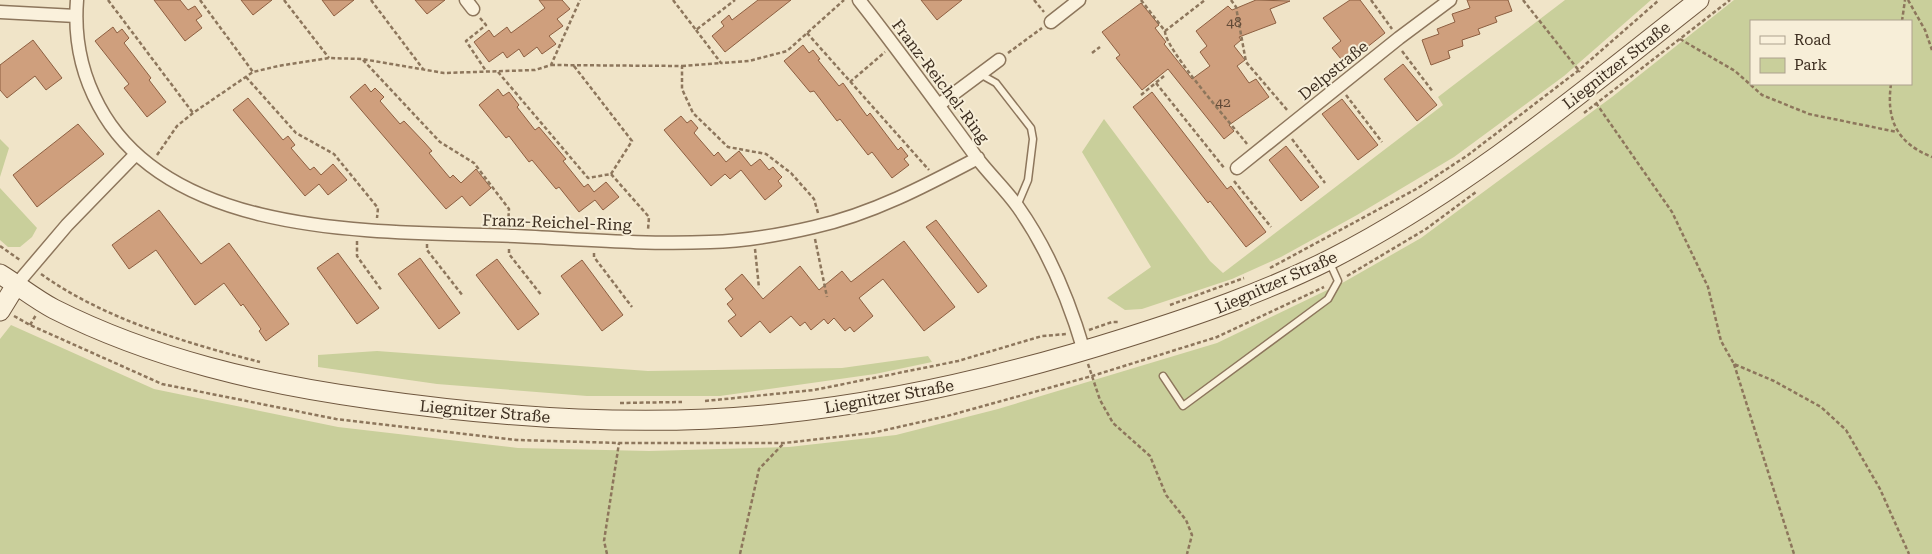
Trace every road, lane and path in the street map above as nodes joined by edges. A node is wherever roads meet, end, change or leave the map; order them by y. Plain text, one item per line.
1 (77, 0) edge
2 (108, 0) edge
3 (200, 0) edge
4 (284, 0) edge
5 (372, 0) edge
6 (580, 0) edge
7 (673, 0) edge
8 (735, 0) edge
9 (844, 0) edge
10 (859, 0) edge
11 (1079, 0) edge
12 (1140, 0) edge
13 (1205, 0) edge
14 (1232, 0) edge
15 (1371, 0) edge
16 (1450, 0) edge
17 (1523, 0) edge
18 (1659, 0) edge
19 (1699, 0) edge
20 (1730, 0) edge
21 (1907, 0) edge
22 (470, 4) edge
23 (0, 12) edge
24 (76, 16) junction
25 (1902, 20) edge
26 (1051, 22) joint
27 (1668, 25) junction
28 (696, 30) junction
29 (1165, 31) junction
30 (807, 33) junction
31 (1680, 39) junction
32 (1397, 40) junction
33 (894, 44) junction
34 (1100, 47) dead end
35 (1932, 50) edge
36 (1092, 53) dead end
37 (330, 58) junction
38 (362, 59) junction
39 (999, 60) joint
40 (722, 63) junction
41 (551, 65) junction
42 (574, 65) junction
43 (682, 66) junction
44 (424, 69) junction
45 (1579, 70) junction
46 (486, 71) junction
47 (253, 72) junction
48 (498, 72) junction
49 (980, 74) junction
50 (1164, 76) dead end
51 (246, 77) junction
52 (850, 82) junction
53 (1156, 83) junction
54 (1750, 85) edge
55 (1750, 85) edge
56 (1891, 85) edge
57 (1339, 86) junction
58 (1590, 86) junction
59 (1433, 92) dead end
60 (1140, 95) dead end
61 (940, 104) junction
62 (1596, 104) junction
63 (193, 114) junction
64 (1581, 116) dead end
65 (1296, 120) junction
66 (1284, 130) junction
67 (1897, 132) junction
68 (1382, 142) dead end
69 (136, 154) junction
70 (1255, 154) junction
71 (1932, 157) edge
72 (978, 158) junction
73 (150, 164) junction
74 (611, 174) junction
75 (1233, 174) junction
76 (937, 179) junction
77 (1325, 182) dead end
78 (1480, 189) dead end
79 (1017, 206) junction
80 (817, 226) junction
81 (1271, 227) dead end
82 (357, 230) junction
83 (377, 230) junction
84 (427, 233) junction
85 (508, 236) junction
86 (754, 238) junction
87 (594, 239) junction
88 (648, 242) junction
89 (0, 246) edge
90 (1329, 260) junction
91 (31, 267) junction
92 (1265, 271) dead end
93 (0, 274) edge
94 (1247, 277) dead end
95 (1338, 281) junction
96 (16, 285) junction
97 (759, 288) dead end
98 (382, 291) dead end
99 (463, 296) dead end
100 (542, 296) dead end
101 (828, 297) dead end
102 (1169, 305) dead end
103 (632, 307) dead end
104 (1, 310) edge
105 (1125, 322) dead end
106 (1082, 342) junction
107 (262, 362) dead end
108 (1734, 364) junction
109 (1092, 376) junction
110 (1163, 376) dead end
111 (687, 402) dead end
112 (696, 402) dead end
113 (618, 403) dead end
114 (784, 443) junction
115 (620, 444) junction
116 (607, 554) edge
117 (740, 554) edge
118 (1187, 554) edge
119 (1794, 554) edge
120 (1909, 554) edge

1 - 24 street, Franz-Reichel-Ring
2 - 63 path
3 - 47 path
4 - 37 path
5 - 44 path
6 - 41 path
7 - 28 path
8 - 28 path
9 - 30 path
10 - 33 street, Franz-Reichel-Ring
11 - 26 street
12 - 29 path
13 - 29 path
14 - 65 path
15 - 32 path
16 - 32 street, Delpstraße
17 - 45 path
18 - 45 path
19 - 27 main road, Liegnitzer Straße
20 - 31 path
21 - 25 path
21 - 35 path
22 - 46 path
23 - 24 street
24 - 69 street, Franz-Reichel-Ring
26 - 39 path
27 - 31 path
27 - 58 main road, Liegnitzer Straße
28 - 40 path
29 - 70 path
30 - 40 path
30 - 52 path
31 - 54 path
31 - 62 path
32 - 57 street, Delpstraße
32 - 59 path
33 - 52 path
33 - 61 street, Franz-Reichel-Ring
34 - 36 path
37 - 38 path
37 - 47 path
38 - 44 path
38 - 85 path
39 - 49 street
40 - 43 path
41 - 42 path
41 - 48 path
42 - 43 path
42 - 74 path
43 - 80 path
44 - 46 path
45 - 58 path
45 - 92 path
46 - 48 path
47 - 51 path
48 - 74 path
49 - 61 street
49 - 79 lane
50 - 53 path
51 - 63 path
51 - 83 path
52 - 76 path
53 - 60 path
53 - 75 path
55 - 67 path
56 - 67 path
57 - 65 street, Delpstraße
57 - 68 path
58 - 62 path
58 - 90 main road, Liegnitzer Straße
61 - 72 street, Franz-Reichel-Ring
62 - 64 path
62 - 108 path
63 - 73 path
65 - 66 street, Delpstraße
66 - 70 street, Delpstraße
66 - 77 path
67 - 71 path
69 - 73 street, Franz-Reichel-Ring
69 - 91 street
70 - 75 street, Delpstraße
72 - 76 street, Franz-Reichel-Ring
72 - 79 street, Franz-Reichel-Ring
73 - 82 street, Franz-Reichel-Ring
74 - 88 path
75 - 81 path
76 - 80 street, Franz-Reichel-Ring
78 - 95 path
79 - 106 street, Franz-Reichel-Ring
80 - 86 street, Franz-Reichel-Ring
80 - 101 path
82 - 83 street, Franz-Reichel-Ring
82 - 98 path
83 - 84 street, Franz-Reichel-Ring
84 - 85 street, Franz-Reichel-Ring
84 - 99 path
85 - 87 street, Franz-Reichel-Ring
85 - 100 path
86 - 88 street, Franz-Reichel-Ring
86 - 97 path
87 - 88 street, Franz-Reichel-Ring
87 - 103 path
89 - 91 path
90 - 95 lane
90 - 106 main road, Liegnitzer Straße
91 - 96 street
91 - 107 path
93 - 96 main road, Liegnitzer Straße
94 - 102 path
95 - 109 path
95 - 110 lane
96 - 104 main road
96 - 106 main road, Liegnitzer Straße
104 - 115 path
105 - 106 path
106 - 112 path
108 - 119 path
108 - 120 path
109 - 114 path
109 - 118 path
111 - 113 path
114 - 115 path
114 - 117 path
115 - 116 path

